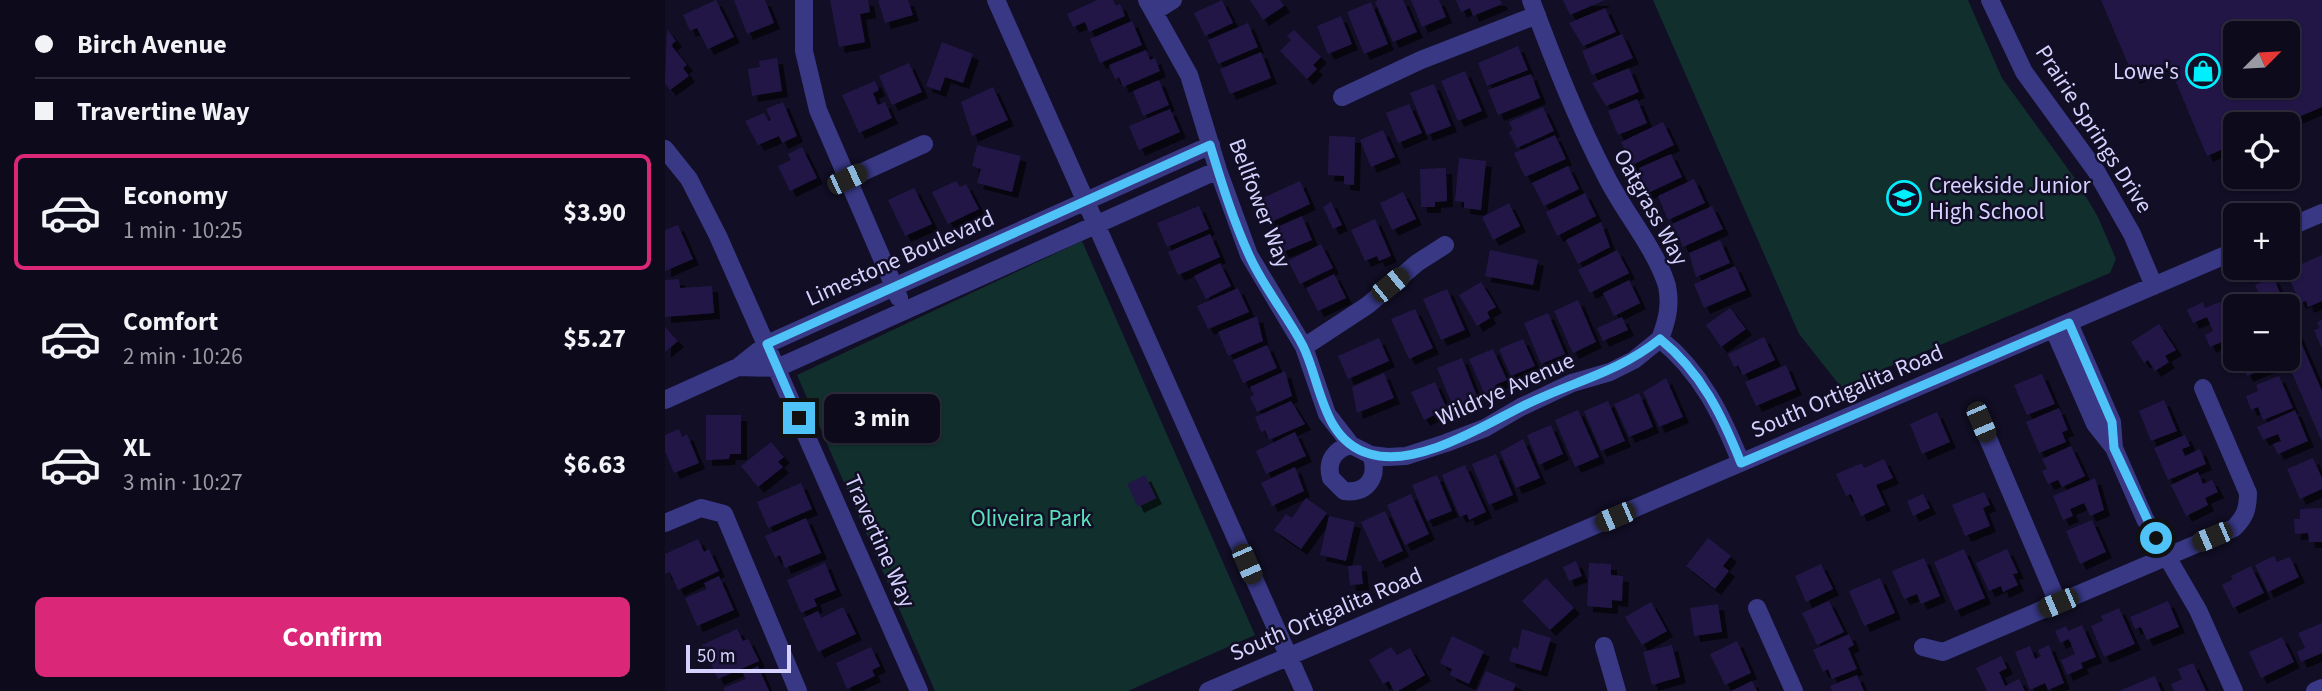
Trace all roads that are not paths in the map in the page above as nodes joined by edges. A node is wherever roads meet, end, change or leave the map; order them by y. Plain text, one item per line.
1 (804, 0) edge
2 (996, 0) edge
3 (1173, 0) edge
4 (1990, 0) edge
5 (1150, 6) edge
6 (1534, 7) edge
7 (1342, 97) dead end
8 (924, 144) dead end
9 (1210, 145) junction
10 (665, 149) edge
11 (1218, 170) junction
12 (847, 179) junction
13 (1087, 202) junction
14 (2322, 213) edge
15 (2300, 222) edge
16 (1097, 225) junction
17 (1445, 246) dead end
18 (2223, 256) edge
19 (2154, 286) junction
20 (894, 287) junction
21 (904, 311) junction
22 (2061, 326) junction
23 (1660, 339) junction
24 (767, 344) junction
25 (1304, 347) junction
26 (738, 367) junction
27 (777, 368) junction
28 (2203, 388) dead end
29 (665, 400) edge
30 (1981, 422) dead end
31 (1361, 450) joint
32 (1741, 463) junction
33 (665, 523) edge
34 (2167, 556) junction
35 (2058, 603) junction
36 (1757, 608) dead end
37 (1604, 646) dead end
38 (1923, 647) dead end
39 (1288, 657) junction
40 (2322, 688) edge
41 (798, 691) edge
42 (919, 691) edge
43 (1208, 691) edge
44 (1304, 691) edge
45 (1616, 691) edge
46 (1794, 691) edge
47 (2234, 691) edge
48 (2315, 691) edge

1 - 12 street
2 - 13 street
3 - 5 street
4 - 19 street, Prairie Springs Drive
5 - 9 street, Bellfower Way
6 - 7 street
6 - 23 street, Oatgrass Way
8 - 12 street
9 - 11 street, Bellfower Way
9 - 13 street, Limestone Boulevard
10 - 24 street, Travertine Way
11 - 16 street, Limestone Boulevard
11 - 25 street, Bellfower Way
12 - 20 street
13 - 16 street
13 - 20 street, Limestone Boulevard
14 - 15 street
16 - 21 street, Limestone Boulevard
16 - 39 street
17 - 25 street
18 - 19 street, South Ortigalita Road
19 - 22 street, South Ortigalita Road
20 - 21 street
20 - 24 street, Limestone Boulevard
21 - 27 street, Limestone Boulevard
22 - 32 street, South Ortigalita Road
22 - 34 street
23 - 31 street, Wildrye Avenue
23 - 32 street
24 - 26 street, Limestone Boulevard
24 - 27 street, Travertine Way
25 - 31 street, Bellfower Way
26 - 27 street, Limestone Boulevard
26 - 29 street, Limestone Boulevard
27 - 42 street, Travertine Way
28 - 34 street
30 - 35 street
32 - 39 street, South Ortigalita Road
33 - 41 street
34 - 35 street
34 - 47 street
35 - 38 street
36 - 46 street
37 - 45 street
39 - 43 street, South Ortigalita Road
39 - 44 street
40 - 48 street

